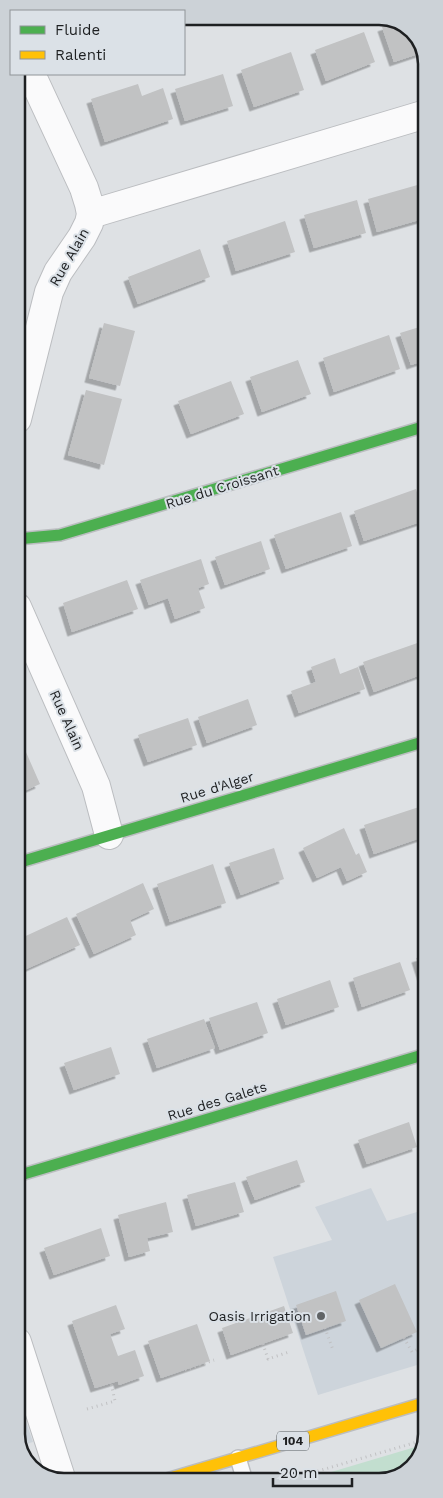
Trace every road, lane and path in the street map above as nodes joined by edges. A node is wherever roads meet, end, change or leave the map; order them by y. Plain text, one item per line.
1 (31, 75) edge
2 (418, 116) edge
3 (90, 214) junction
4 (25, 387) edge
5 (418, 428) edge
6 (25, 539) edge
7 (25, 625) edge
8 (418, 743) edge
9 (110, 835) junction
10 (25, 861) edge
11 (418, 1056) edge
12 (25, 1174) edge
13 (325, 1328) dead end
14 (404, 1338) dead end
15 (263, 1344) dead end
16 (418, 1349) edge
17 (333, 1350) dead end
18 (289, 1352) dead end
19 (214, 1360) dead end
20 (25, 1367) edge
21 (185, 1370) dead end
22 (110, 1383) dead end
23 (418, 1405) edge
24 (87, 1409) dead end
25 (417, 1442) edge
26 (238, 1458) junction
27 (59, 1473) edge
28 (187, 1473) edge
29 (243, 1473) edge
30 (311, 1473) edge

1 - 3 street, Rue Alain
2 - 3 street
3 - 4 street, Rue Alain
5 - 6 street, Rue du Croissant
7 - 9 street, Rue Alain
8 - 9 street, Rue d'Alger
9 - 10 street, Rue d'Alger
11 - 12 street, Rue des Galets
13 - 17 path
14 - 16 path
15 - 18 path
19 - 21 path
20 - 27 street
22 - 24 path
23 - 26 street, 104
25 - 30 path
26 - 28 street, 104
26 - 29 lane

